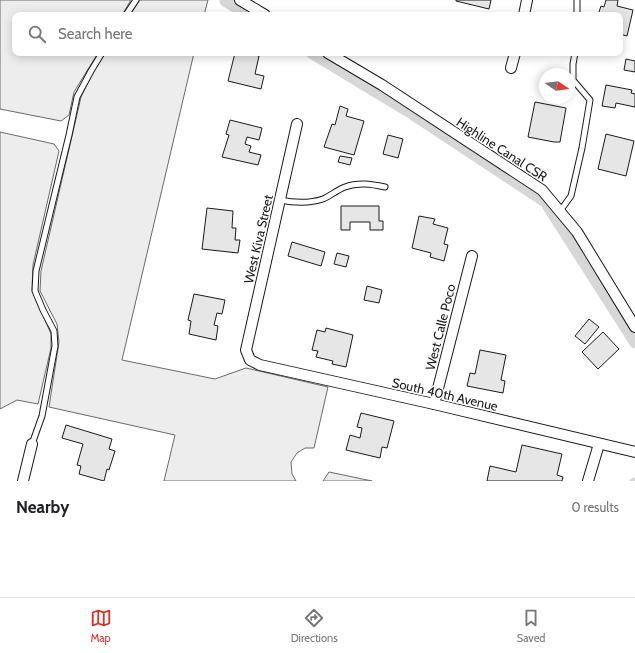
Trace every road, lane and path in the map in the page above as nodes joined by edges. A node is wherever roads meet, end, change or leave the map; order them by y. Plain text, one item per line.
1 (136, 0) edge
2 (240, 0) edge
3 (528, 0) edge
4 (577, 0) edge
5 (128, 12) edge
6 (260, 12) edge
7 (525, 12) edge
8 (577, 12) edge
9 (100, 56) edge
10 (333, 56) edge
11 (514, 56) edge
12 (574, 56) edge
13 (512, 68) dead end
14 (297, 124) dead end
15 (385, 187) dead end
16 (280, 200) junction
17 (560, 211) junction
18 (472, 256) dead end
19 (635, 327) edge
20 (250, 360) joint
21 (434, 404) junction
22 (32, 444) joint
23 (599, 444) junction
24 (635, 452) edge
25 (23, 481) edge
26 (588, 481) edge

1 - 5 lane
2 - 6 street
3 - 7 street
4 - 8 lane
9 - 22 lane
10 - 17 street, Highline Canal CSR
11 - 13 street
12 - 17 lane
14 - 16 street, West Kiva Street
15 - 16 lane
16 - 20 street, West Kiva Street
17 - 19 street, Highline Canal CSR
18 - 21 street, West Calle Poco
20 - 21 street, South 40th Avenue
21 - 23 street, South 40th Avenue
22 - 25 street
23 - 24 street, South 40th Avenue
23 - 26 street

